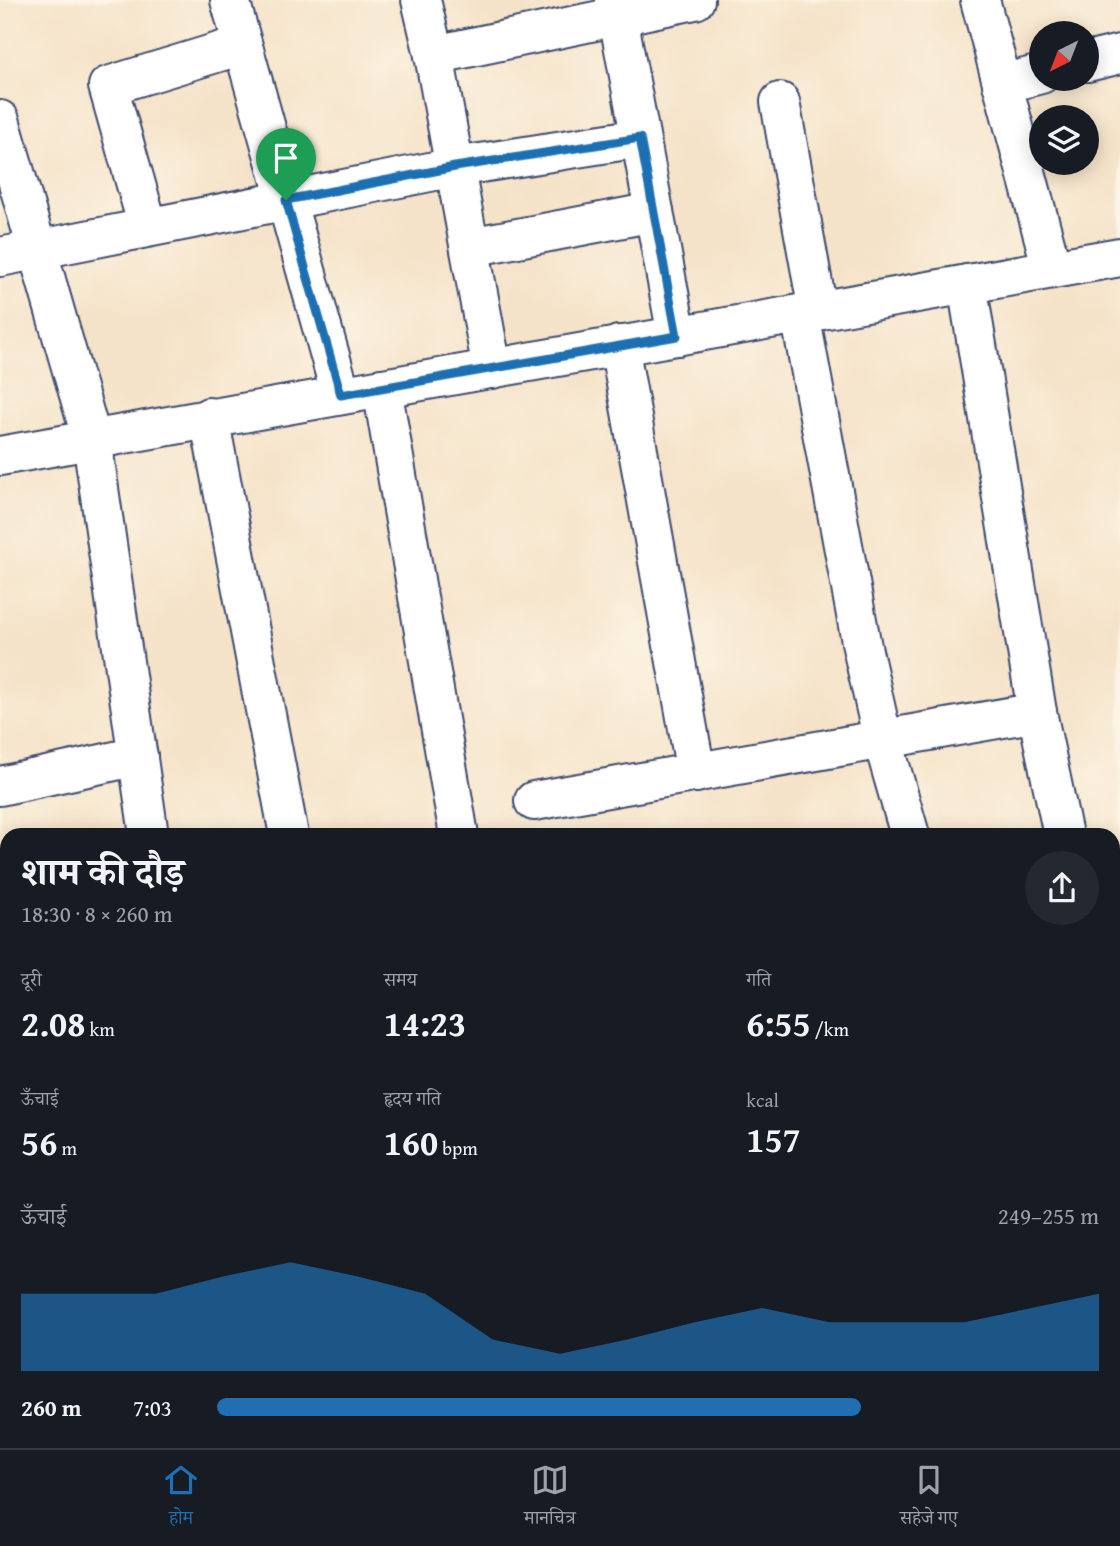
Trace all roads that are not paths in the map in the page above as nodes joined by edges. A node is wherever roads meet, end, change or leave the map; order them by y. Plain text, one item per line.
1 (230, 0) edge
2 (421, 0) edge
3 (695, 0) edge
4 (980, 0) edge
5 (616, 8) edge
6 (242, 45) junction
7 (1120, 54) edge
8 (435, 55) junction
9 (1099, 59) edge
10 (1029, 77) edge
11 (1002, 84) junction
12 (780, 102) dead end
13 (0, 120) edge
14 (640, 138) junction
15 (455, 167) junction
16 (286, 200) junction
17 (654, 212) junction
18 (148, 227) junction
19 (470, 247) junction
20 (37, 249) junction
21 (0, 257) edge
22 (1120, 257) edge
23 (1052, 270) junction
24 (967, 284) junction
25 (809, 312) junction
26 (677, 336) junction
27 (619, 345) junction
28 (492, 369) junction
29 (382, 388) junction
30 (341, 395) junction
31 (209, 417) junction
32 (92, 440) junction
33 (0, 456) edge
34 (1037, 712) junction
35 (883, 741) junction
36 (138, 756) junction
37 (696, 773) junction
38 (0, 786) edge
39 (534, 802) dead end
40 (148, 828) edge
41 (288, 828) edge
42 (458, 828) edge
43 (908, 828) edge
44 (1062, 828) edge

1 - 6 street
2 - 8 street
3 - 5 street
4 - 11 street
5 - 8 street
5 - 14 street
6 - 16 street
6 - 18 street
7 - 9 street
8 - 15 street
10 - 11 street
11 - 23 street
12 - 25 street
13 - 20 street
14 - 15 street
14 - 17 street
15 - 16 street
15 - 19 street
16 - 18 street
16 - 30 street
17 - 19 street
17 - 26 street
18 - 20 street
19 - 28 street
20 - 21 street
20 - 32 street
22 - 23 street
23 - 24 street
24 - 25 street
24 - 34 street
25 - 26 street
25 - 35 street
26 - 27 street
27 - 28 street
27 - 37 street
28 - 29 street
29 - 30 street
29 - 42 street
30 - 31 street
31 - 32 street
31 - 41 street
32 - 33 street
32 - 36 street
34 - 35 street
34 - 44 street
35 - 37 street
35 - 43 street
36 - 38 street
36 - 40 street
37 - 39 street

